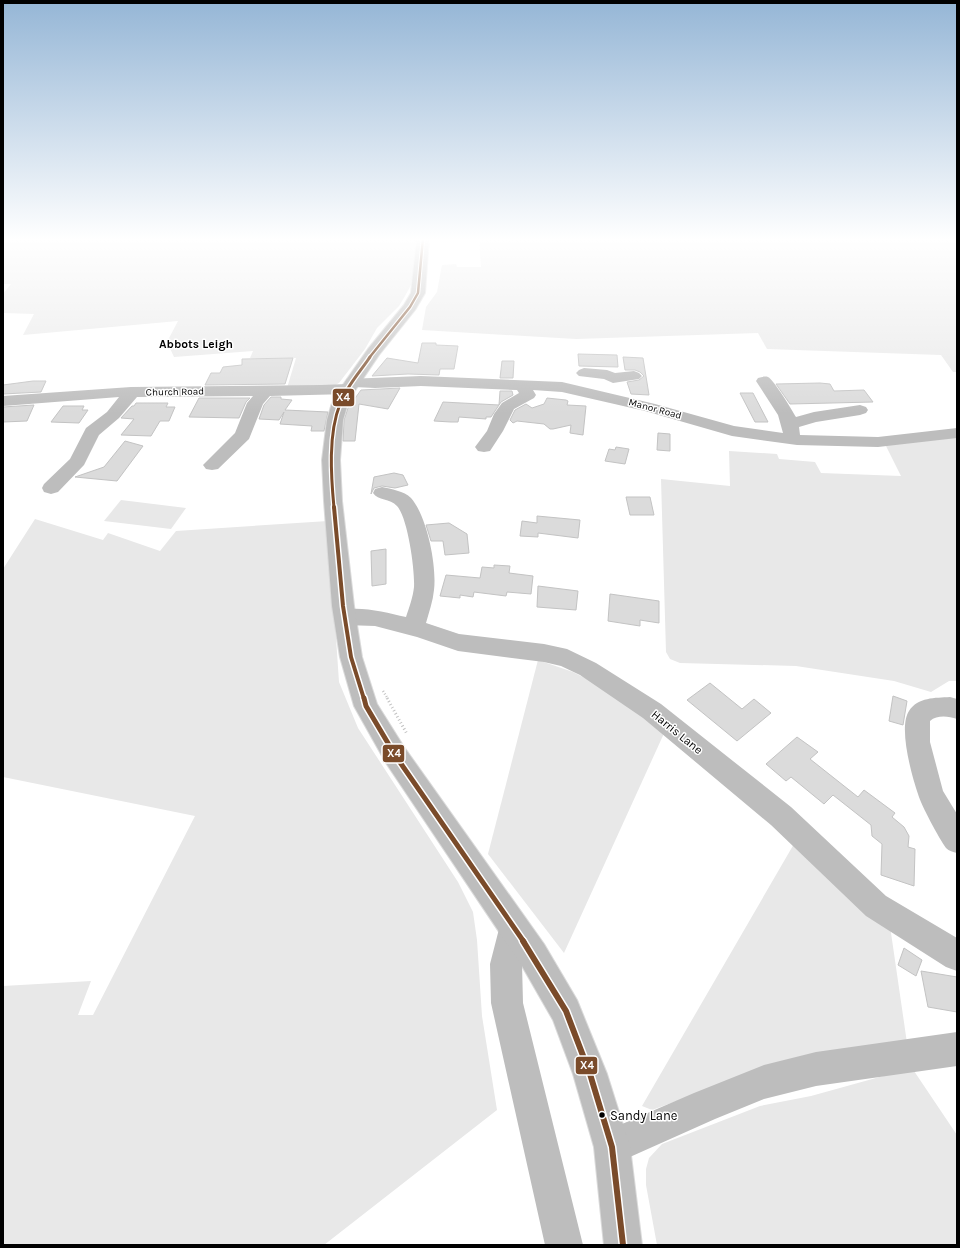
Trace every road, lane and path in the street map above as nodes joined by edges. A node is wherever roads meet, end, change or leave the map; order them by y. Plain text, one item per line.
1 (416, 296) edge
2 (584, 373) dead end
3 (634, 376) dead end
4 (613, 378) junction
5 (764, 381) dead end
6 (350, 386) junction
7 (523, 386) junction
8 (132, 392) junction
9 (265, 392) junction
10 (612, 399) junction
11 (8, 400) edge
12 (860, 410) dead end
13 (791, 432) junction
14 (957, 432) edge
15 (484, 447) dead end
16 (212, 465) dead end
17 (51, 488) dead end
18 (382, 493) dead end
19 (345, 617) junction
20 (414, 628) junction
21 (957, 709) edge
22 (957, 840) edge
23 (514, 929) junction
24 (957, 956) edge
25 (957, 1049) edge
26 (612, 1147) junction
27 (564, 1245) edge
28 (623, 1245) edge

1 - 6 street
2 - 4 street
3 - 4 street
4 - 10 street
5 - 13 street
6 - 7 street, Manor Road
6 - 9 street, Church Road
6 - 19 street
7 - 10 street, Manor Road
7 - 15 street
8 - 9 street, Church Road
8 - 11 street, Church Road
8 - 17 street
9 - 16 street
10 - 13 street, Manor Road
12 - 13 street
13 - 14 street, Manor Road
18 - 20 street
19 - 20 street, Harris Lane
19 - 23 street
20 - 24 street, Harris Lane
21 - 22 street
23 - 26 street
23 - 27 street
25 - 26 street
26 - 28 street

